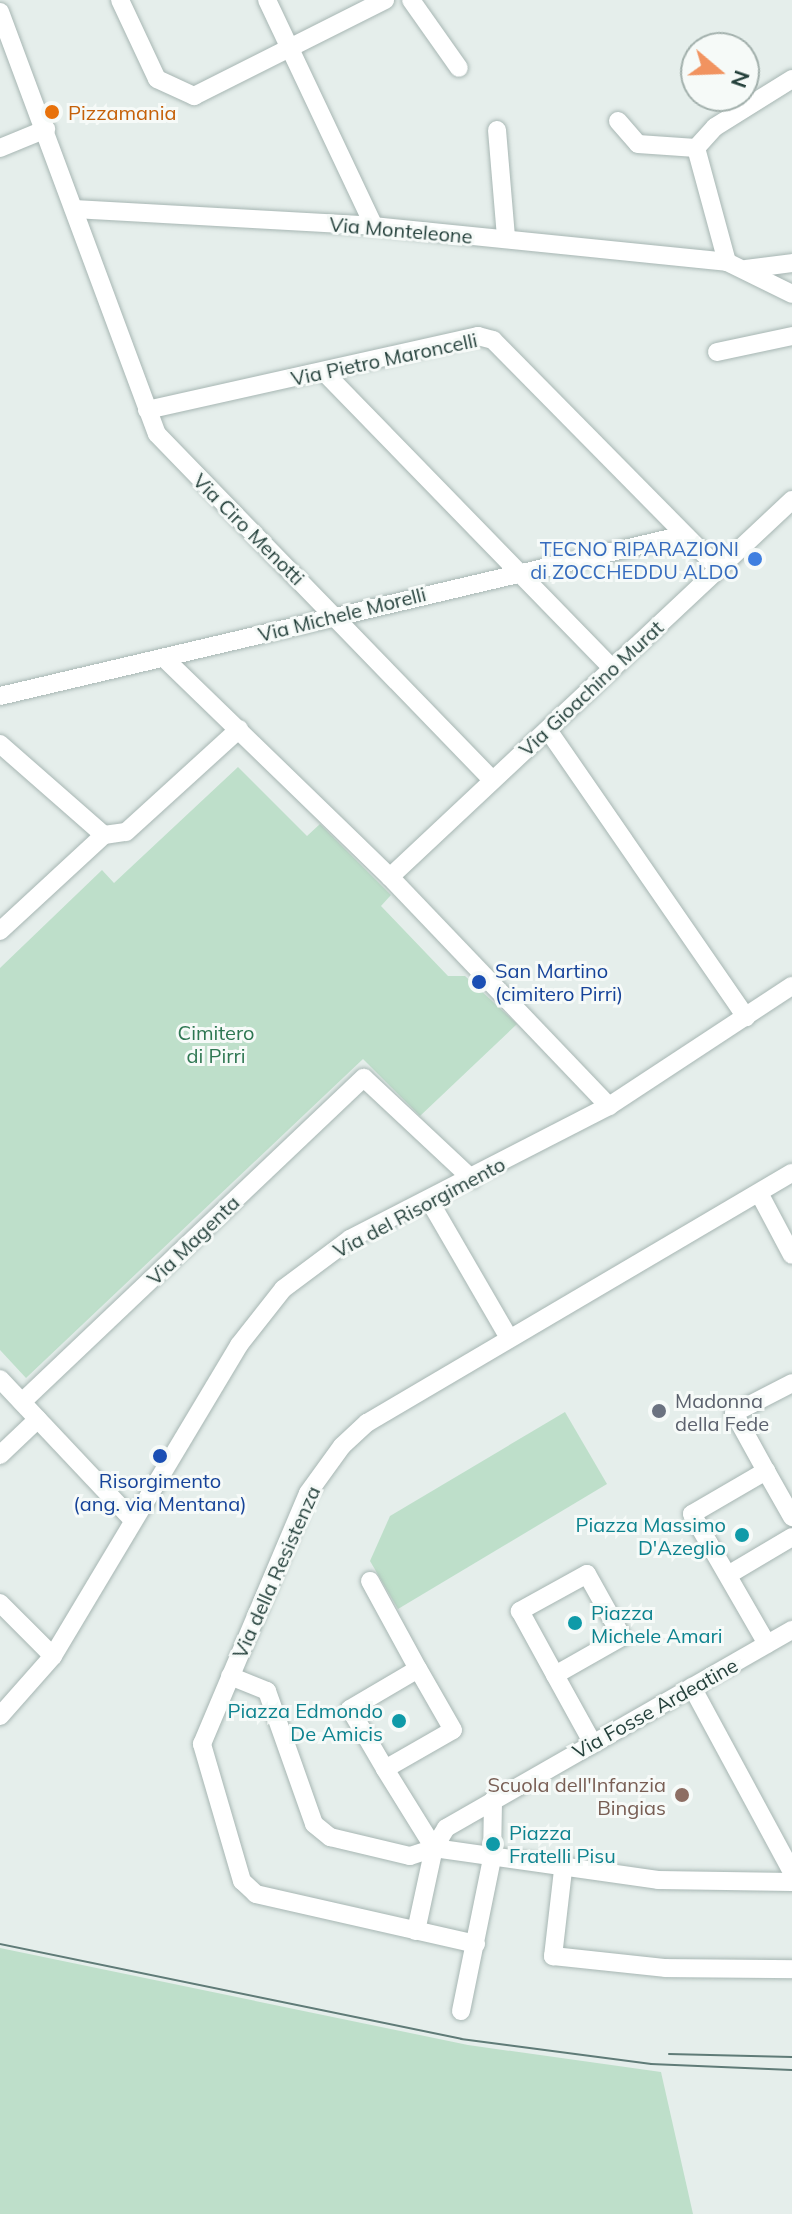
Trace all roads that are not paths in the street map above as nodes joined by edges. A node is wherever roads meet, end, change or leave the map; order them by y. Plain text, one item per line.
1 (120, 0) edge
2 (267, 0) edge
3 (385, 0) edge
4 (411, 0) edge
5 (0, 12) edge
6 (4, 37) edge
7 (292, 50) junction
8 (459, 68) dead end
9 (792, 79) edge
10 (618, 121) dead end
11 (46, 129) junction
12 (497, 130) dead end
13 (0, 148) edge
14 (696, 148) junction
15 (74, 209) junction
16 (374, 226) junction
17 (506, 238) junction
18 (727, 262) junction
19 (792, 263) edge
20 (746, 269) junction
21 (792, 294) edge
22 (792, 336) edge
23 (717, 352) dead end
24 (324, 372) junction
25 (147, 410) junction
26 (792, 500) edge
27 (684, 535) junction
28 (719, 569) junction
29 (518, 571) junction
30 (334, 615) junction
31 (164, 658) junction
32 (612, 668) junction
33 (0, 696) edge
34 (239, 729) junction
35 (548, 730) junction
36 (0, 744) edge
37 (492, 780) junction
38 (104, 835) junction
39 (390, 877) junction
40 (3, 924) edge
41 (792, 986) edge
42 (746, 1017) junction
43 (609, 1106) junction
44 (792, 1173) edge
45 (472, 1179) junction
46 (759, 1193) junction
47 (429, 1200) junction
48 (792, 1255) edge
49 (509, 1338) junction
50 (0, 1379) edge
51 (792, 1383) edge
52 (22, 1402) junction
53 (38, 1419) junction
54 (0, 1455) edge
55 (766, 1471) junction
56 (792, 1517) edge
57 (131, 1518) junction
58 (792, 1537) edge
59 (728, 1575) junction
60 (370, 1581) dead end
61 (0, 1603) edge
62 (792, 1630) edge
63 (767, 1644) junction
64 (53, 1656) junction
65 (418, 1669) junction
66 (555, 1675) junction
67 (230, 1676) junction
68 (692, 1687) junction
69 (0, 1716) edge
70 (592, 1742) junction
71 (385, 1769) junction
72 (493, 1800) junction
73 (434, 1848) junction
74 (492, 1859) junction
75 (563, 1870) junction
76 (792, 1872) edge
77 (792, 1882) edge
78 (416, 1931) junction
79 (476, 1944) junction
80 (792, 1969) edge
81 (461, 2011) dead end

1 - 7 street
2 - 7 street
3 - 7 street
4 - 8 street
5 - 6 street, Via Ciro Menotti
6 - 11 street, Via Ciro Menotti
7 - 16 street
9 - 14 street
10 - 14 street
11 - 13 street
11 - 15 street, Via Ciro Menotti
12 - 17 street
14 - 18 street
15 - 16 street, Via Monteleone
15 - 25 street, Via Ciro Menotti
16 - 17 street, Via Monteleone
17 - 18 street, Via Monteleone
18 - 20 street, Via Monteleone
19 - 20 street
20 - 21 street, Via Monteleone
22 - 23 street
24 - 25 street, Via Pietro Maroncelli
24 - 27 street, Via Pietro Maroncelli
24 - 29 street
25 - 30 street, Via Ciro Menotti
26 - 28 street, Via Gioachino Murat
27 - 28 street, Via Pietro Maroncelli
27 - 29 street, Via Michele Morelli
28 - 32 street, Via Gioachino Murat
29 - 30 street, Via Michele Morelli
29 - 32 street
30 - 31 street, Via Michele Morelli
30 - 37 street, Via Ciro Menotti
31 - 33 street, Via Michele Morelli
31 - 34 street
32 - 35 street, Via Gioachino Murat
34 - 38 street
34 - 39 street
35 - 37 street, Via Gioachino Murat
35 - 42 street
36 - 38 street
37 - 39 street, Via Gioachino Murat
38 - 40 street
39 - 43 street
41 - 42 street, Via del Risorgimento
42 - 43 street, Via del Risorgimento
43 - 45 street, Via del Risorgimento
44 - 46 street, Via della Resistenza
45 - 47 street, Via del Risorgimento
45 - 52 street, Via Magenta
46 - 48 street
46 - 49 street, Via della Resistenza
47 - 49 street
47 - 57 street, Via del Risorgimento
49 - 67 street, Via della Resistenza
50 - 52 street
51 - 55 street
52 - 53 street
53 - 54 street
53 - 57 street
55 - 56 street
55 - 59 street
57 - 64 street, Via del Risorgimento
58 - 59 street
59 - 63 street
60 - 65 street
61 - 64 street
62 - 63 street, Via Fosse Ardeatine
63 - 68 street, Via Fosse Ardeatine
64 - 69 street, Via del Risorgimento
65 - 71 street
65 - 71 street
66 - 66 street
66 - 70 street
67 - 73 street
67 - 78 street, Via della Resistenza
68 - 70 street, Via Fosse Ardeatine
68 - 76 street
70 - 72 street, Via Fosse Ardeatine
71 - 73 street
72 - 73 street, Via Fosse Ardeatine
72 - 74 street
73 - 74 street
73 - 78 street
74 - 75 street
74 - 79 street
75 - 77 street
75 - 80 street
78 - 79 street, Via della Resistenza
79 - 81 street

